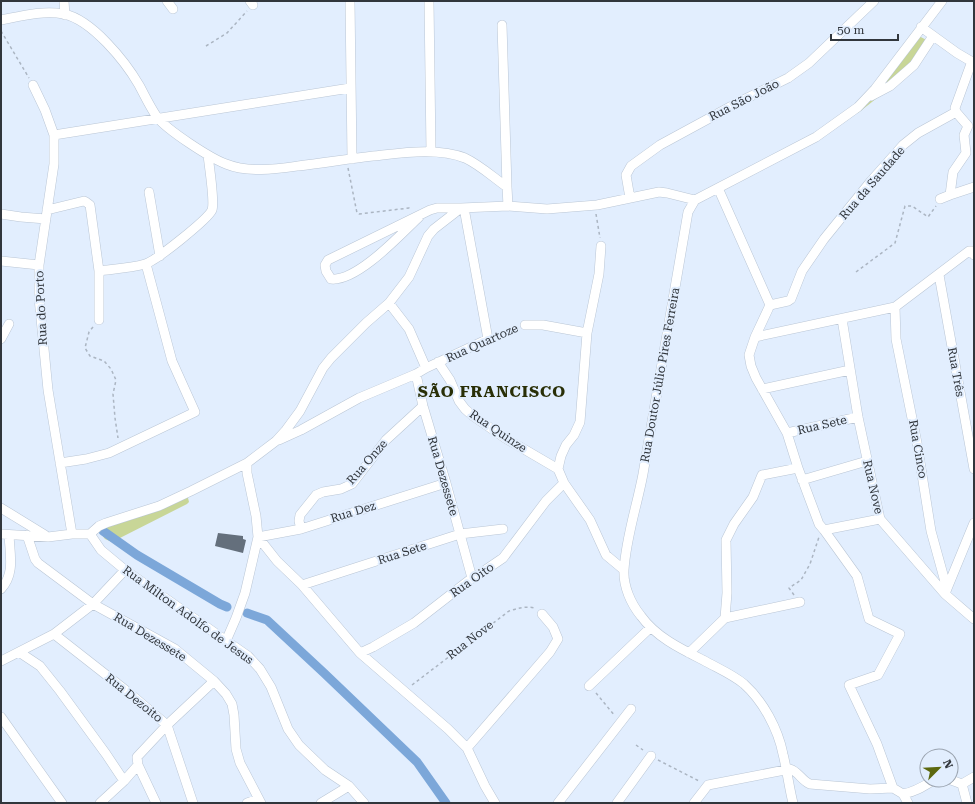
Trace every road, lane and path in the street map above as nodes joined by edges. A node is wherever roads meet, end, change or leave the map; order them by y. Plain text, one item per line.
1 (64, 1) edge
2 (167, 1) edge
3 (350, 1) edge
4 (429, 1) edge
5 (874, 1) edge
6 (942, 1) edge
7 (251, 3) edge
8 (173, 9) dead end
9 (65, 15) junction
10 (1, 20) edge
11 (502, 25) dead end
12 (921, 27) junction
13 (1, 31) edge
14 (933, 36) junction
15 (206, 46) dead end
16 (973, 62) edge
17 (33, 85) joint
18 (350, 88) junction
19 (866, 99) junction
20 (956, 112) junction
21 (158, 118) junction
22 (971, 126) edge
23 (54, 135) junction
24 (431, 152) junction
25 (208, 155) junction
26 (352, 159) junction
27 (507, 187) junction
28 (974, 187) edge
29 (718, 188) junction
30 (149, 192) dead end
31 (950, 195) junction
32 (630, 198) junction
33 (940, 199) joint
34 (694, 200) junction
35 (597, 204) junction
36 (508, 206) junction
37 (463, 208) junction
38 (1, 214) edge
39 (46, 215) junction
40 (419, 217) junction
41 (601, 246) joint
42 (972, 250) edge
43 (160, 256) junction
44 (1, 261) edge
45 (146, 264) junction
46 (39, 265) junction
47 (100, 271) junction
48 (856, 272) dead end
49 (939, 275) junction
50 (390, 303) junction
51 (770, 305) junction
52 (895, 307) junction
53 (842, 319) junction
54 (99, 320) joint
55 (9, 324) dead end
56 (525, 325) joint
57 (587, 333) junction
58 (755, 337) junction
59 (1, 339) edge
60 (488, 339) junction
61 (438, 362) junction
62 (426, 368) junction
63 (850, 370) junction
64 (416, 374) junction
65 (762, 389) junction
66 (422, 406) junction
67 (858, 417) junction
68 (787, 433) junction
69 (276, 441) junction
70 (120, 449) junction
71 (867, 461) junction
72 (247, 462) junction
73 (60, 463) junction
74 (798, 468) junction
75 (558, 469) junction
76 (974, 469) edge
77 (802, 480) junction
78 (446, 483) junction
79 (564, 483) junction
80 (1, 508) edge
81 (880, 519) junction
82 (974, 523) edge
83 (301, 528) junction
84 (503, 529) dead end
85 (823, 529) junction
86 (72, 534) junction
87 (90, 534) junction
88 (460, 534) junction
89 (5, 535) edge
90 (27, 535) junction
91 (48, 537) junction
92 (258, 537) junction
93 (125, 570) junction
94 (624, 570) junction
95 (472, 578) junction
96 (302, 585) junction
97 (1, 589) edge
98 (946, 591) junction
99 (800, 602) joint
100 (93, 604) junction
101 (542, 614) joint
102 (725, 618) junction
103 (974, 619) edge
104 (650, 628) junction
105 (54, 634) junction
106 (226, 641) junction
107 (19, 652) junction
108 (360, 653) junction
109 (689, 653) junction
110 (1, 661) edge
111 (214, 681) junction
112 (588, 686) joint
113 (404, 691) junction
114 (631, 709) dead end
115 (1, 717) edge
116 (621, 722) junction
117 (167, 725) junction
118 (467, 748) junction
119 (651, 756) joint
120 (137, 761) junction
121 (786, 770) junction
122 (974, 777) edge
123 (124, 781) junction
124 (959, 783) edge
125 (962, 784) junction
126 (708, 785) junction
127 (349, 786) junction
128 (893, 788) junction
129 (919, 788) edge
130 (903, 794) junction
131 (260, 801) edge
132 (62, 803) edge
133 (100, 803) edge
134 (156, 803) edge
135 (194, 803) edge
136 (247, 803) edge
137 (321, 803) edge
138 (364, 803) edge
139 (495, 803) edge
140 (558, 803) edge
141 (617, 803) edge
142 (694, 803) edge
143 (793, 803) edge
144 (908, 803) edge
145 (967, 803) edge

1 - 9 street
2 - 8 street
3 - 18 street
4 - 24 street
5 - 32 street, Rua São João
6 - 12 street
7 - 15 path
9 - 10 street
9 - 21 street
11 - 27 street
12 - 14 street
12 - 19 street
13 - 17 path
14 - 16 street
14 - 19 street
16 - 20 street
17 - 23 street, Rua do Porto
18 - 21 street
18 - 26 street
19 - 29 street
20 - 22 street
20 - 51 street, Rua da Saudade
21 - 23 street
21 - 25 street
22 - 31 street
23 - 39 street, Rua do Porto
24 - 26 street
24 - 27 street
25 - 26 street
25 - 43 street
26 - 40 path
27 - 36 street
28 - 31 street
29 - 34 street
29 - 51 street
30 - 43 street
31 - 33 street
32 - 34 street
32 - 35 street
33 - 48 path
34 - 94 street, Rua Doutor Júlio Pires Ferreira
35 - 36 street
35 - 41 path
36 - 37 street
37 - 40 street
37 - 50 street
37 - 60 street
38 - 39 street
39 - 46 street, Rua do Porto
39 - 47 street
40 - 40 street
41 - 57 street
42 - 49 street
43 - 45 street
44 - 46 street
45 - 47 street
45 - 70 street
46 - 73 street, Rua do Porto
47 - 54 street
49 - 52 street
49 - 76 street, Rua Três
50 - 62 street
50 - 69 street
51 - 58 street
52 - 53 street
52 - 98 street, Rua Cinco
53 - 58 street
53 - 63 street, Rua Nove
54 - 70 path
55 - 59 street
56 - 57 street, Rua Quartoze
56 - 60 path, Rua Quartoze
57 - 75 street
58 - 65 street
60 - 61 street, Rua Quartoze
61 - 62 street, Rua Quartoze
61 - 75 street, Rua Quinze
62 - 64 street, Rua Quartoze
63 - 65 street
63 - 67 street, Rua Nove
64 - 66 street, Rua Dezessete
64 - 69 street, Rua Quartoze
65 - 68 street
66 - 78 street, Rua Dezessete
66 - 83 street, Rua Onze
67 - 68 street, Rua Sete
67 - 71 street, Rua Nove
68 - 74 street
69 - 72 street
70 - 73 street
71 - 77 street
71 - 81 street, Rua Nove
72 - 87 street
72 - 92 street
73 - 86 street, Rua do Porto
74 - 77 street
74 - 102 street
75 - 79 street
77 - 85 street
78 - 83 street, Rua Dez
78 - 88 street, Rua Dezessete
79 - 94 street
79 - 95 street, Rua Oito
80 - 91 street
81 - 85 street
81 - 98 street, Rua Nove
82 - 98 street
83 - 92 street, Rua Dez
84 - 88 street, Rua Sete
85 - 99 path
85 - 128 street
86 - 87 street
86 - 91 street
87 - 93 street, Rua Milton Adolfo de Jesus
88 - 95 street, Rua Dezessete
88 - 96 street, Rua Sete
89 - 90 street
89 - 97 street
90 - 91 street
90 - 100 street, Rua Dezessete
92 - 96 street
92 - 106 street
93 - 100 street
93 - 106 street, Rua Milton Adolfo de Jesus
94 - 104 street, Rua Doutor Júlio Pires Ferreira
95 - 108 street, Rua Oito
96 - 108 street
98 - 103 street, Rua Nove
99 - 102 street
100 - 105 street
100 - 111 street, Rua Dezessete
101 - 113 path, Rua Nove
101 - 118 street
102 - 109 street
104 - 109 street, Rua Doutor Júlio Pires Ferreira
104 - 112 street
105 - 107 street
105 - 117 street, Rua Dezoito
106 - 127 street, Rua Milton Adolfo de Jesus
107 - 110 street
107 - 123 street
108 - 113 street
109 - 121 street, Rua Doutor Júlio Pires Ferreira
111 - 117 street
111 - 131 street, Rua Dezessete
112 - 116 path
113 - 118 street
114 - 116 street
115 - 132 street
116 - 140 street
117 - 120 street
117 - 135 street, Rua Dezoito
118 - 139 street
119 - 126 path
119 - 141 street
120 - 123 street
120 - 134 street
121 - 126 street
121 - 128 street
121 - 143 street, Rua Doutor Júlio Pires Ferreira
122 - 125 street
123 - 133 street
124 - 125 street
125 - 145 street
126 - 142 street
127 - 137 street
127 - 138 street, Rua Milton Adolfo de Jesus
128 - 130 street
129 - 130 street
130 - 144 street
131 - 136 street

